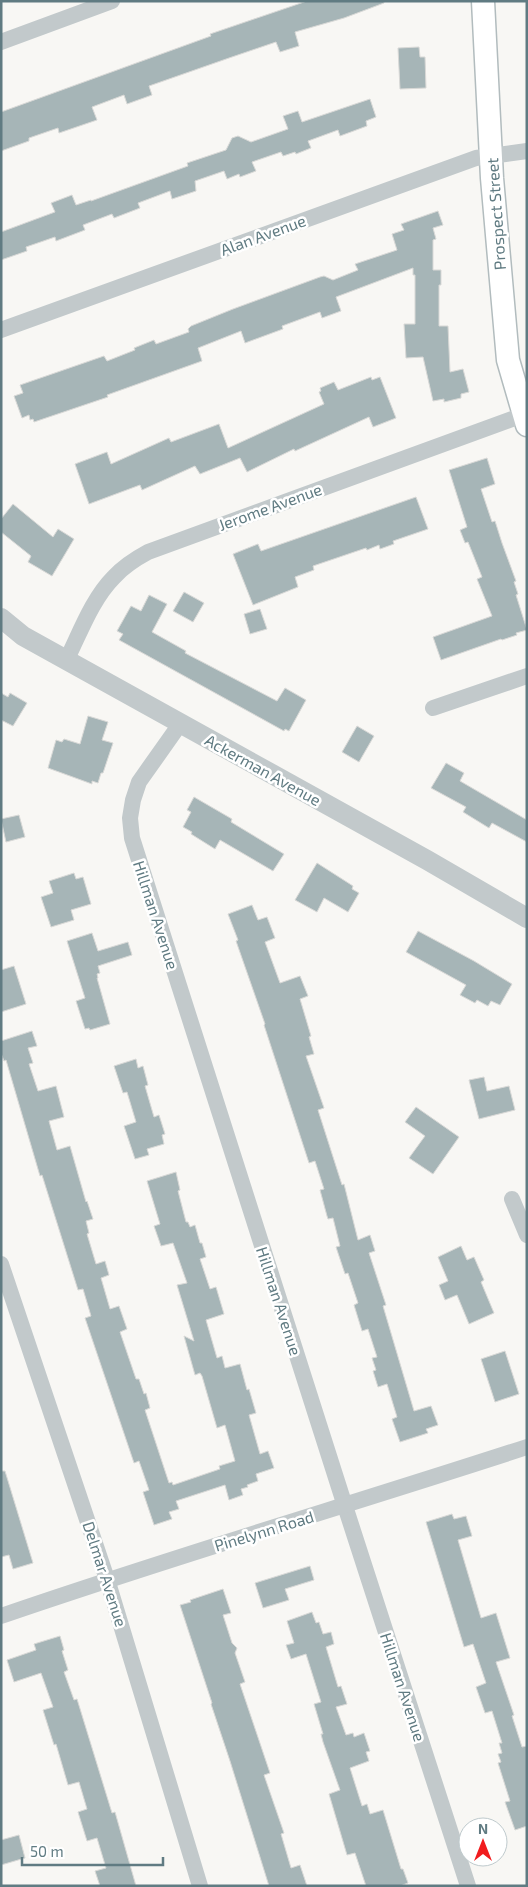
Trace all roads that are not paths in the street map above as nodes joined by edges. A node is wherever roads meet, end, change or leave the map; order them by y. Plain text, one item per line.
1 (112, 1) edge
2 (483, 1) edge
3 (1, 42) edge
4 (527, 151) edge
5 (492, 155) junction
6 (1, 330) edge
7 (525, 420) edge
8 (1, 618) edge
9 (66, 660) junction
10 (527, 676) edge
11 (433, 708) dead end
12 (180, 724) junction
13 (527, 918) edge
14 (512, 1199) dead end
15 (527, 1234) edge
16 (1, 1264) edge
17 (527, 1447) edge
18 (345, 1506) junction
19 (107, 1580) junction
20 (1, 1616) edge
21 (200, 1886) edge
22 (468, 1886) edge

1 - 3 street
2 - 5 main road, Prospect Street
4 - 5 street, Alan Avenue
5 - 6 street, Alan Avenue
5 - 7 main road, Prospect Street
7 - 9 street, Jerome Avenue
8 - 9 street, Ackerman Avenue
9 - 12 street, Ackerman Avenue
10 - 11 street
12 - 13 street, Ackerman Avenue
12 - 18 street, Hillman Avenue
14 - 15 street
16 - 19 street, Delmar Avenue
17 - 18 street, Pinelynn Road
18 - 19 street, Pinelynn Road
18 - 22 street, Hillman Avenue
19 - 20 street, Pinelynn Road
19 - 21 street, Delmar Avenue

